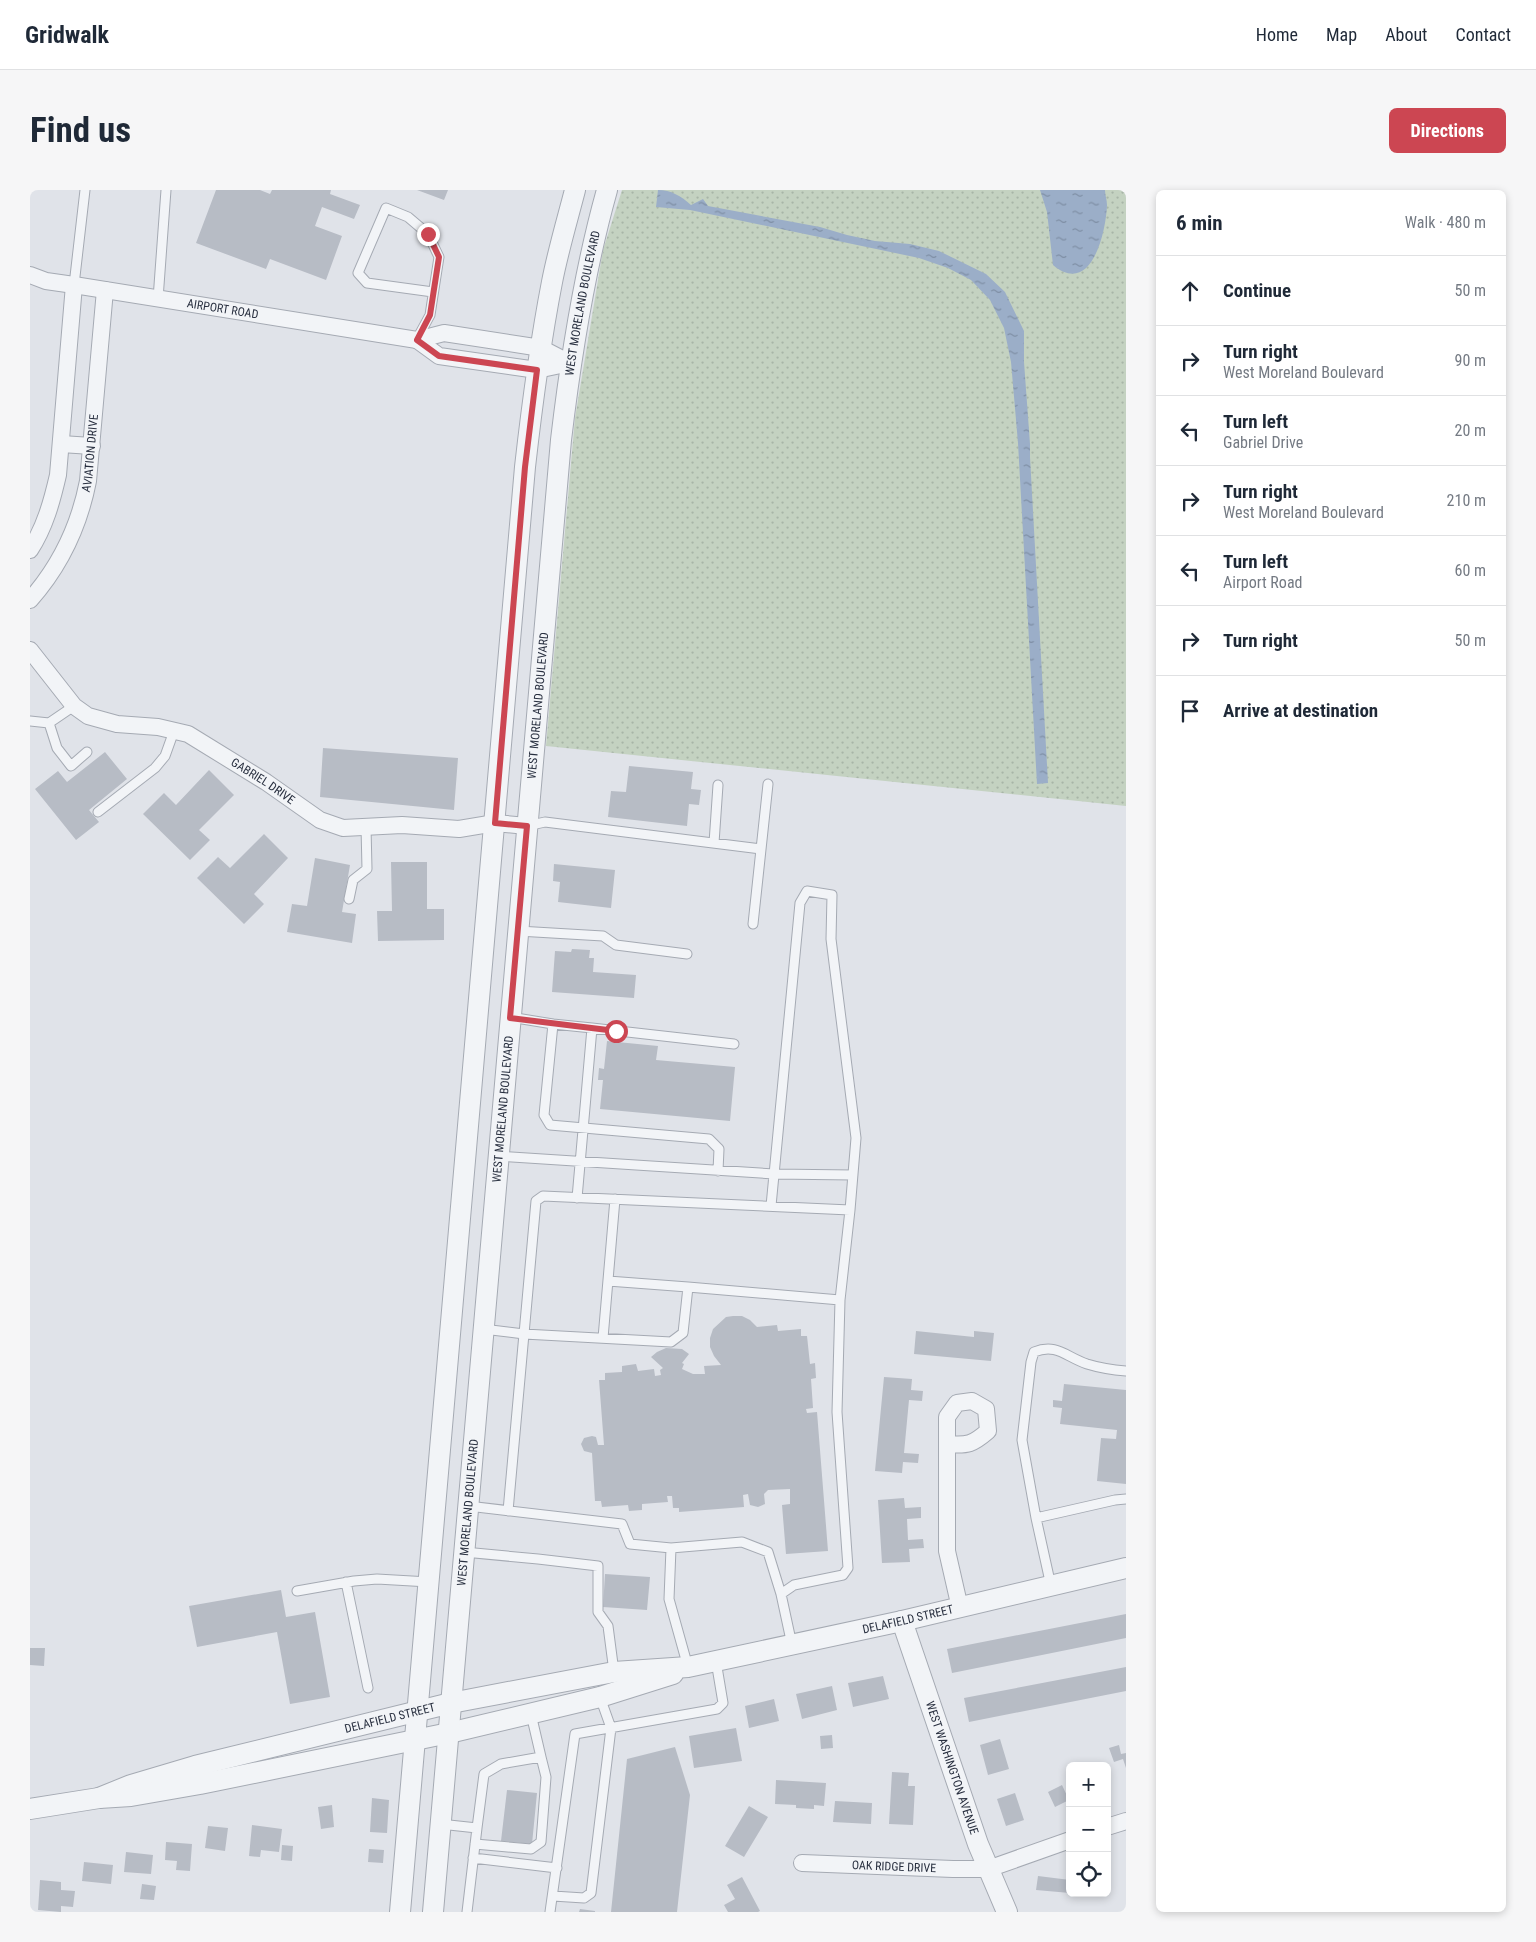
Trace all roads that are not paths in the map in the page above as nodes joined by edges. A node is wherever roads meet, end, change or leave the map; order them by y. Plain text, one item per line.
1 (85, 190) edge
2 (166, 190) edge
3 (575, 190) edge
4 (607, 190) edge
5 (563, 238) junction
6 (592, 246) junction
7 (30, 275) edge
8 (74, 285) junction
9 (105, 290) junction
10 (433, 292) junction
11 (158, 299) junction
12 (417, 340) junction
13 (541, 348) junction
14 (570, 363) junction
15 (537, 370) junction
16 (61, 444) junction
17 (92, 446) junction
18 (520, 529) junction
19 (552, 532) junction
20 (30, 550) edge
21 (30, 600) edge
22 (30, 650) edge
23 (74, 706) junction
24 (30, 721) edge
25 (49, 722) junction
26 (174, 731) junction
27 (87, 752) dead end
28 (768, 784) dead end
29 (718, 785) dead end
30 (98, 812) dead end
31 (495, 823) junction
32 (527, 826) junction
33 (366, 827) junction
34 (714, 843) junction
35 (761, 849) junction
36 (349, 899) dead end
37 (753, 924) dead end
38 (518, 931) junction
39 (687, 954) dead end
40 (479, 1004) junction
41 (511, 1012) junction
42 (552, 1024) junction
43 (592, 1028) junction
44 (734, 1044) dead end
45 (582, 1128) junction
46 (465, 1154) junction
47 (497, 1156) junction
48 (579, 1161) junction
49 (718, 1171) junction
50 (774, 1174) junction
51 (853, 1175) junction
52 (577, 1198) junction
53 (614, 1199) junction
54 (771, 1206) junction
55 (850, 1210) junction
56 (608, 1281) junction
57 (688, 1287) junction
58 (840, 1300) junction
59 (451, 1326) junction
60 (483, 1329) junction
61 (524, 1334) junction
62 (603, 1338) junction
63 (1126, 1371) edge
64 (947, 1444) dead end
65 (1126, 1499) edge
66 (436, 1503) junction
67 (468, 1506) junction
68 (508, 1511) junction
69 (1036, 1518) junction
70 (671, 1548) junction
71 (464, 1552) junction
72 (1126, 1568) edge
73 (346, 1582) junction
74 (429, 1582) junction
75 (462, 1584) junction
76 (1051, 1586) junction
77 (297, 1591) dead end
78 (781, 1594) junction
79 (960, 1608) junction
80 (902, 1621) junction
81 (792, 1645) junction
82 (716, 1661) junction
83 (688, 1667) junction
84 (614, 1672) junction
85 (594, 1676) junction
86 (368, 1688) dead end
87 (525, 1689) junction
88 (600, 1698) junction
89 (451, 1703) junction
90 (418, 1712) junction
91 (531, 1714) junction
92 (611, 1728) junction
93 (337, 1732) junction
94 (449, 1733) junction
95 (415, 1738) junction
96 (343, 1754) junction
97 (541, 1758) junction
98 (198, 1775) junction
99 (30, 1809) edge
100 (1126, 1821) edge
101 (1111, 1826) edge
102 (440, 1828) junction
103 (477, 1828) junction
104 (407, 1830) junction
105 (1066, 1841) edge
106 (475, 1844) junction
107 (473, 1858) junction
108 (802, 1863) dead end
109 (556, 1868) junction
110 (988, 1869) junction
111 (553, 1896) junction
112 (400, 1912) edge
113 (432, 1912) edge
114 (467, 1912) edge
115 (550, 1912) edge
116 (1007, 1912) edge

1 - 8 lane
2 - 11 lane
3 - 5 street
4 - 6 street, WEST MORELAND BOULEVARD
5 - 6 street
5 - 13 street
6 - 14 street, WEST MORELAND BOULEVARD
7 - 8 street, AIRPORT ROAD
8 - 9 street, AIRPORT ROAD
8 - 16 street
9 - 11 street, AIRPORT ROAD
9 - 17 street, AVIATION DRIVE
10 - 10 lane
10 - 12 lane
11 - 12 street, AIRPORT ROAD
12 - 13 street, AIRPORT ROAD
12 - 15 street, AIRPORT ROAD
13 - 14 street, AIRPORT ROAD
13 - 15 street
14 - 15 street, AIRPORT ROAD
14 - 19 street, WEST MORELAND BOULEVARD
15 - 18 street
16 - 17 street
16 - 20 street
17 - 21 street, AVIATION DRIVE
18 - 19 street
18 - 31 street
19 - 32 street, WEST MORELAND BOULEVARD
22 - 23 street, GABRIEL DRIVE
23 - 25 lane
23 - 26 street, GABRIEL DRIVE
24 - 25 lane
25 - 27 lane
26 - 30 lane
26 - 33 street, GABRIEL DRIVE
28 - 35 lane
29 - 34 lane
31 - 32 street, GABRIEL DRIVE
31 - 33 street, GABRIEL DRIVE
31 - 40 street
32 - 34 lane
32 - 38 street, WEST MORELAND BOULEVARD
33 - 36 lane
34 - 35 lane
35 - 37 lane
38 - 39 lane
38 - 41 street, WEST MORELAND BOULEVARD
40 - 41 street
40 - 46 street
41 - 42 lane
41 - 47 street, WEST MORELAND BOULEVARD
42 - 43 lane
42 - 45 lane
43 - 44 lane
43 - 45 lane
45 - 48 lane
45 - 49 lane
46 - 47 street
46 - 59 street
47 - 48 lane
47 - 60 street, WEST MORELAND BOULEVARD
48 - 49 lane
48 - 52 lane
49 - 50 lane
50 - 51 lane
50 - 51 lane
50 - 54 lane
51 - 55 lane
52 - 53 lane
52 - 61 lane
53 - 54 lane
53 - 56 lane
54 - 55 lane
55 - 58 lane
56 - 57 lane
56 - 62 lane
57 - 58 lane
57 - 62 lane
58 - 78 lane
59 - 60 street
59 - 66 street
60 - 61 lane
60 - 67 street, WEST MORELAND BOULEVARD
61 - 62 lane
61 - 68 lane
63 - 69 lane
64 - 79 street
65 - 69 lane
66 - 67 street
66 - 74 street
67 - 68 lane
67 - 71 street, WEST MORELAND BOULEVARD
68 - 70 lane
69 - 76 lane
70 - 78 lane
70 - 83 lane
71 - 75 street, WEST MORELAND BOULEVARD
71 - 84 lane
72 - 76 street, DELAFIELD STREET
73 - 74 lane
73 - 77 lane
73 - 86 lane
74 - 75 street
74 - 90 street
75 - 89 street, WEST MORELAND BOULEVARD
76 - 79 street, DELAFIELD STREET
78 - 81 lane
79 - 80 street, DELAFIELD STREET
80 - 81 street, DELAFIELD STREET
80 - 110 street, WEST WASHINGTON AVENUE
81 - 82 street, DELAFIELD STREET
82 - 83 street, DELAFIELD STREET
82 - 92 lane
83 - 84 street, DELAFIELD STREET
83 - 88 street, DELAFIELD STREET
84 - 85 street, DELAFIELD STREET
85 - 87 street, DELAFIELD STREET
85 - 88 street
87 - 89 street, DELAFIELD STREET
87 - 91 street
88 - 91 street, DELAFIELD STREET
88 - 92 lane
89 - 90 street, DELAFIELD STREET
89 - 94 street, WEST MORELAND BOULEVARD
90 - 93 street, DELAFIELD STREET
90 - 95 street
91 - 94 street, DELAFIELD STREET
91 - 97 lane
92 - 109 lane
92 - 111 lane
93 - 96 street
93 - 98 street, DELAFIELD STREET
94 - 95 street, DELAFIELD STREET
94 - 102 street, WEST MORELAND BOULEVARD
95 - 96 street, DELAFIELD STREET
95 - 104 street
96 - 98 street, DELAFIELD STREET
97 - 103 lane
97 - 106 lane
98 - 99 street, DELAFIELD STREET
100 - 101 street
102 - 103 lane
102 - 104 street
102 - 113 street, WEST MORELAND BOULEVARD
103 - 106 lane
104 - 112 street
105 - 110 street, OAK RIDGE DRIVE
106 - 107 lane
107 - 109 lane
107 - 114 lane
108 - 110 street, OAK RIDGE DRIVE
109 - 111 lane
110 - 116 street, WEST WASHINGTON AVENUE
111 - 115 lane

